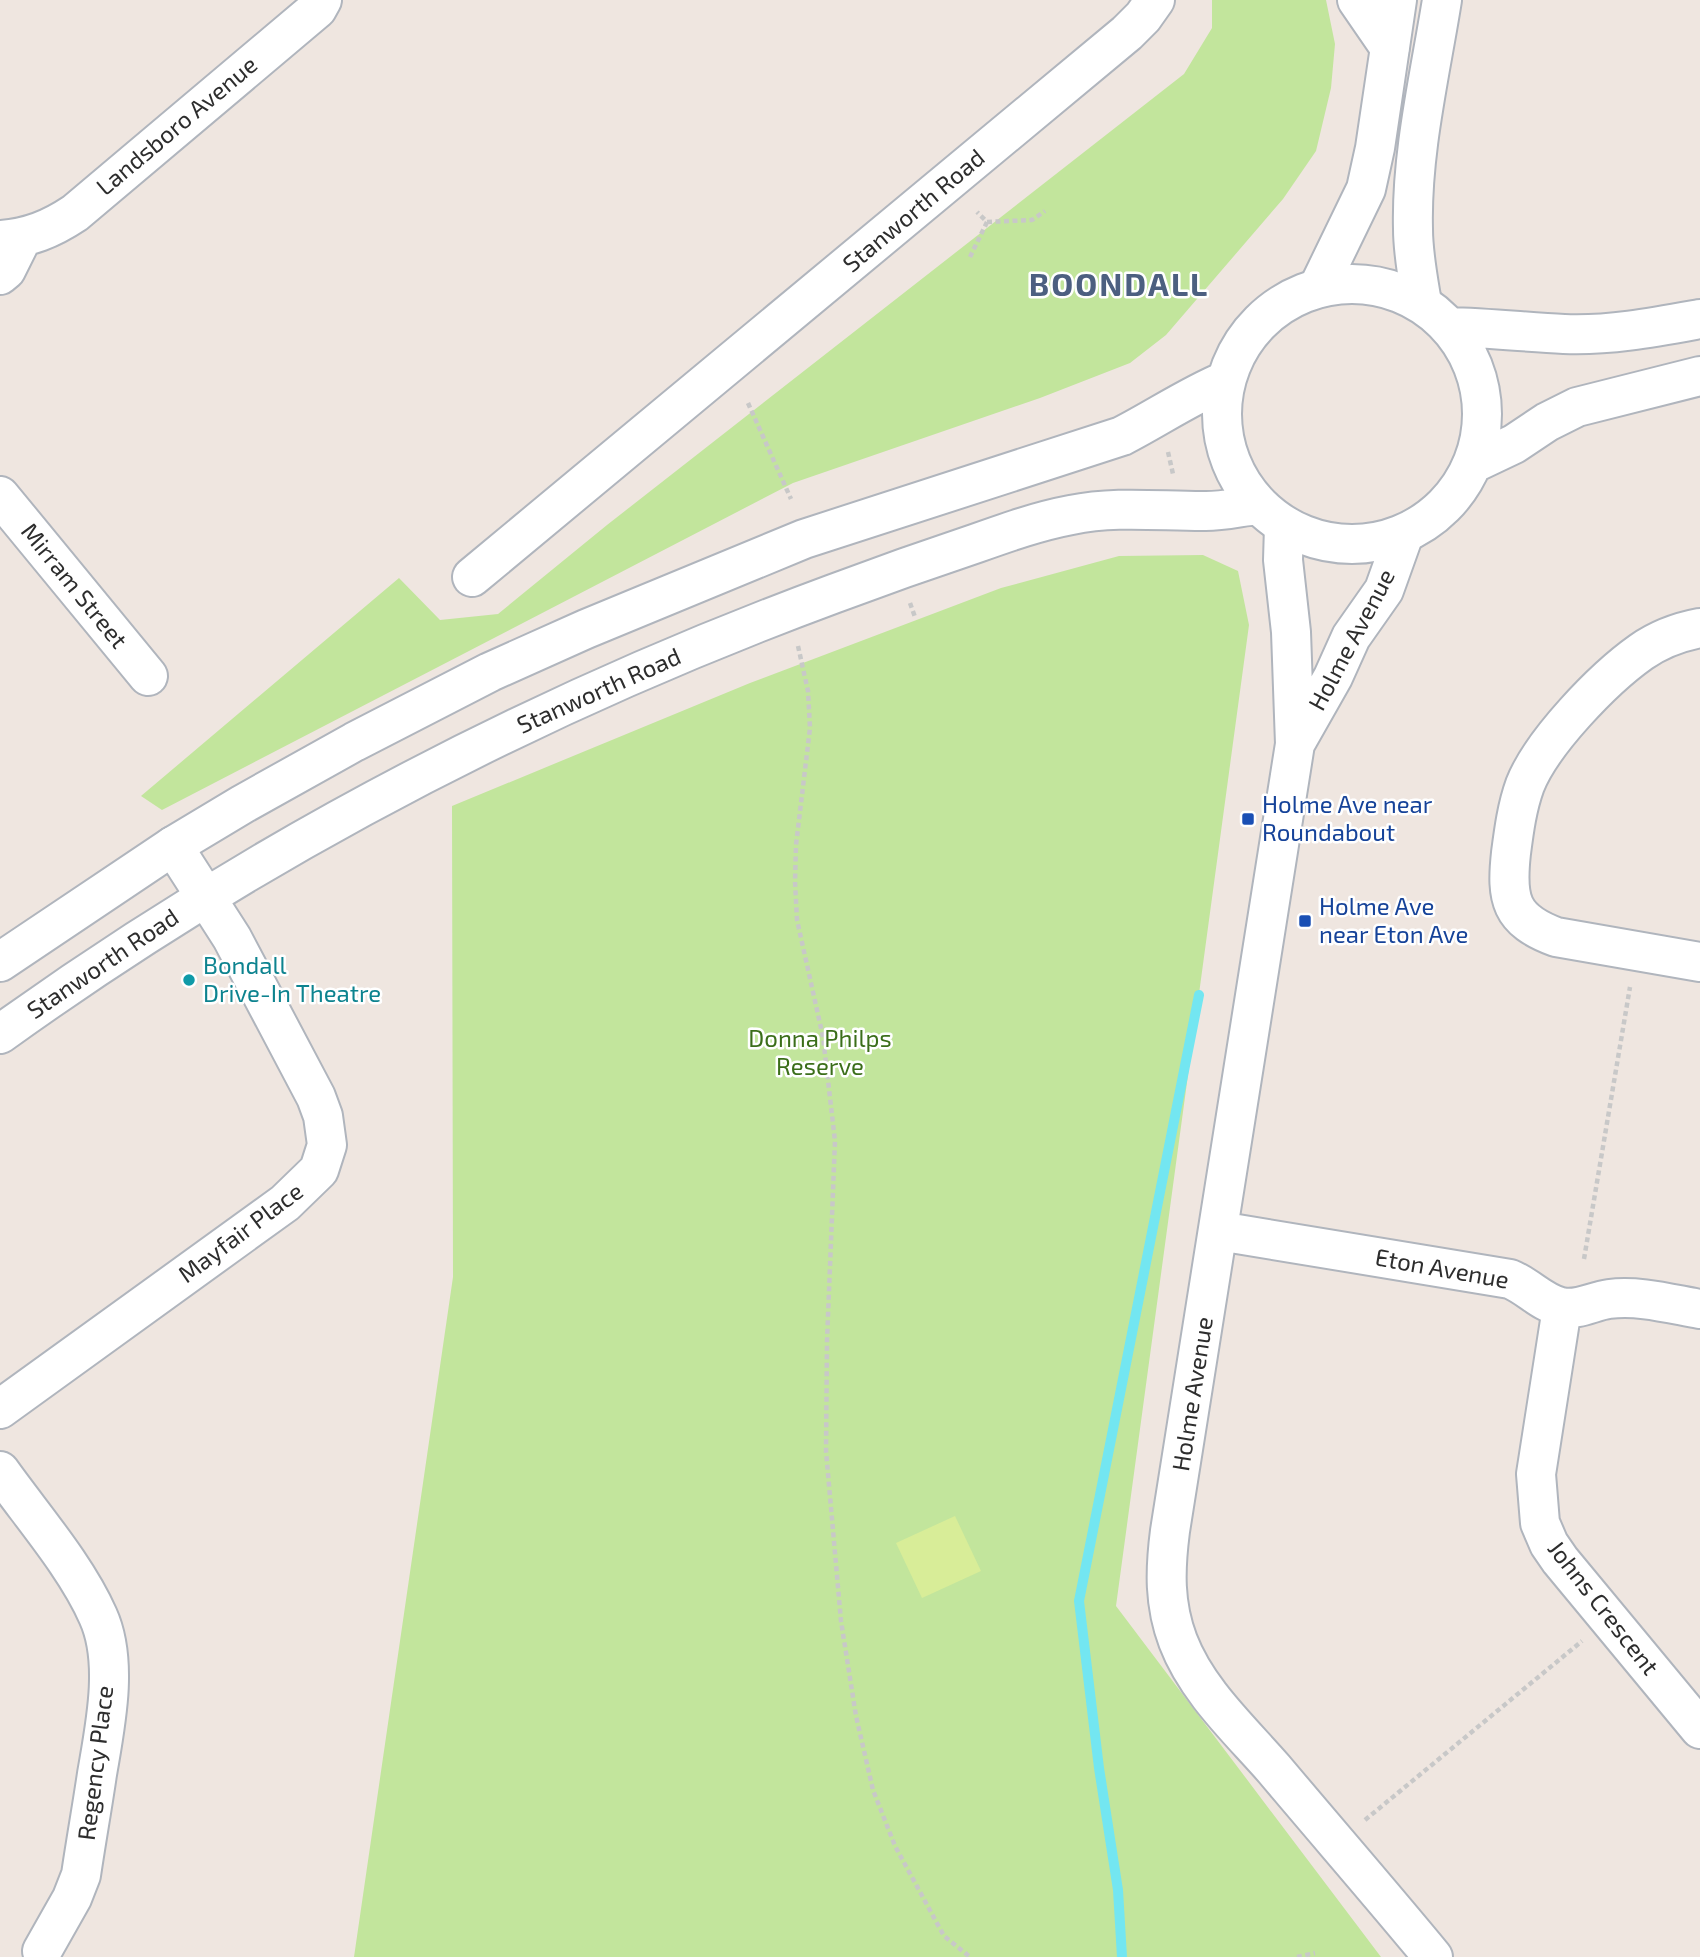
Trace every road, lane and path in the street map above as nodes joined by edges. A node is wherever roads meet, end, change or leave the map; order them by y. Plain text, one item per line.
1 (322, 0) edge
2 (1155, 0) edge
3 (1357, 0) edge
4 (1397, 0) edge
5 (1442, 0) edge
6 (1390, 48) junction
7 (1045, 211) dead end
8 (977, 212) dead end
9 (987, 222) junction
10 (11, 239) edge
11 (970, 257) dead end
12 (0, 275) edge
13 (1318, 288) junction
14 (1436, 315) junction
15 (1700, 319) edge
16 (1700, 376) edge
17 (1225, 381) junction
18 (748, 402) dead end
19 (1166, 441) dead end
20 (1474, 463) junction
21 (1175, 482) dead end
22 (0, 496) edge
23 (791, 499) dead end
24 (1271, 516) junction
25 (1404, 534) junction
26 (472, 577) dead end
27 (1700, 628) edge
28 (798, 646) dead end
29 (148, 676) dead end
30 (1296, 744) junction
31 (173, 846) junction
32 (205, 897) junction
33 (1635, 952) junction
34 (0, 962) edge
35 (1700, 962) edge
36 (0, 1034) edge
37 (1219, 1231) junction
38 (1584, 1259) dead end
39 (1562, 1308) junction
40 (1700, 1309) edge
41 (0, 1409) edge
42 (0, 1471) edge
43 (1608, 1618) junction
44 (1700, 1729) edge
45 (1338, 1844) junction
46 (42, 1951) dead end
47 (1315, 1953) dead end
48 (970, 1957) edge
49 (1297, 1957) edge
50 (1433, 1957) edge

1 - 10 street, Landsboro Avenue
2 - 26 street, Stanworth Road
3 - 6 street
4 - 6 street
5 - 14 street
6 - 13 street
7 - 9 path
8 - 9 path
9 - 11 path
10 - 12 street
13 - 14 street
13 - 17 street
14 - 15 street
14 - 20 street
16 - 20 street
17 - 24 street
17 - 31 street
18 - 23 path
19 - 21 path
20 - 25 street
22 - 29 street, Mirram Street
24 - 25 street
24 - 30 street, Holme Avenue
24 - 32 street, Stanworth Road
25 - 30 street, Holme Avenue
27 - 33 street
28 - 48 path
30 - 37 street, Holme Avenue
31 - 32 street, Mayfair Place
31 - 34 street
32 - 36 street, Stanworth Road
32 - 41 street, Mayfair Place
33 - 35 street
33 - 38 path
37 - 39 street, Eton Avenue
37 - 45 street, Holme Avenue
39 - 40 street
39 - 43 street, Johns Crescent
42 - 46 street, Regency Place
43 - 44 street, Johns Crescent
43 - 45 path
45 - 50 street, Holme Avenue
47 - 49 path

